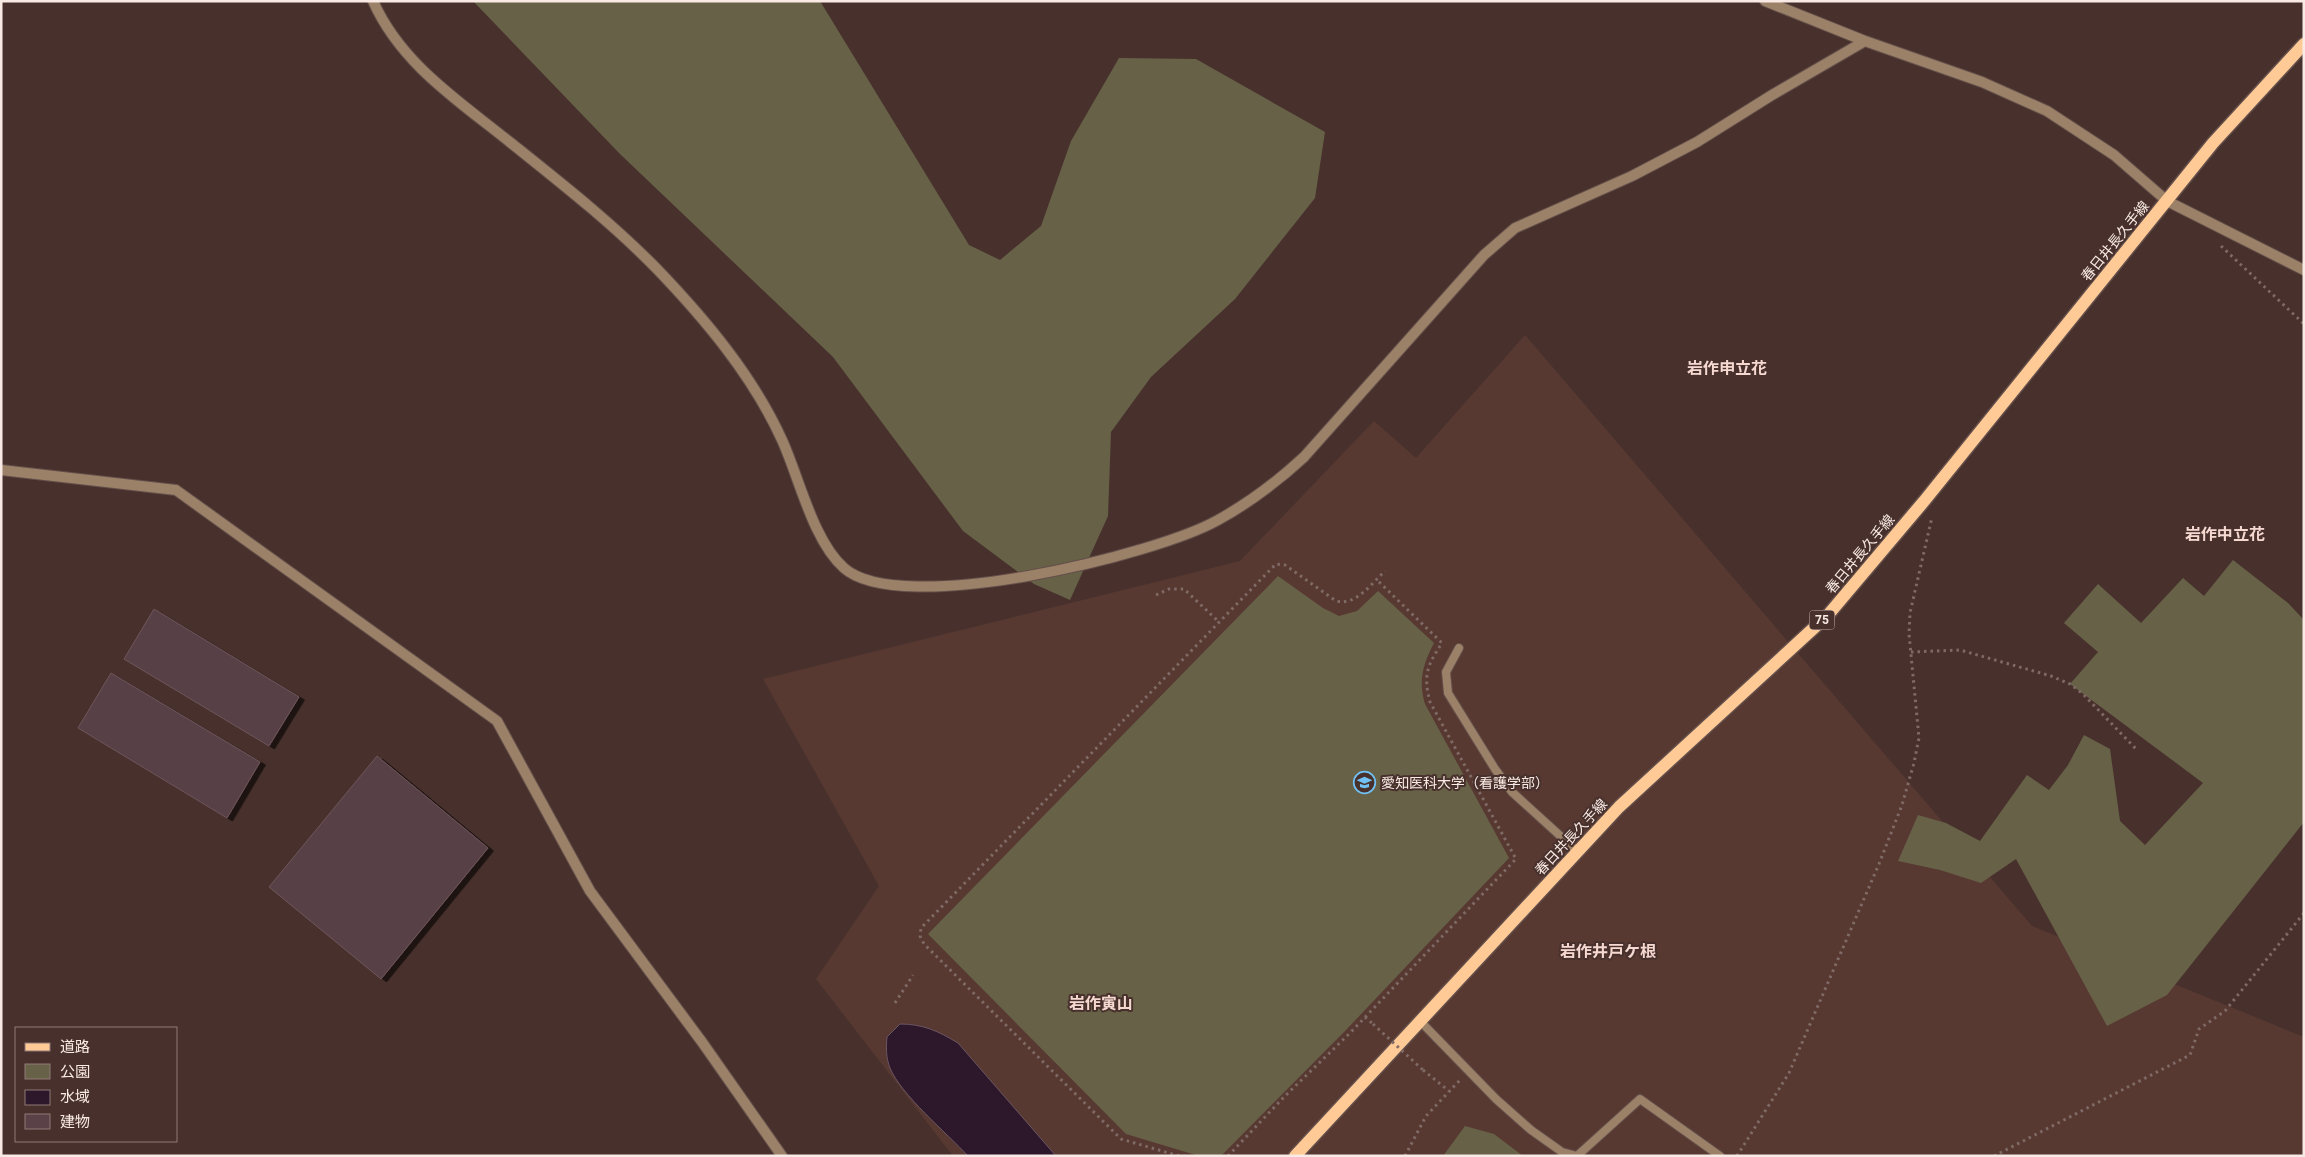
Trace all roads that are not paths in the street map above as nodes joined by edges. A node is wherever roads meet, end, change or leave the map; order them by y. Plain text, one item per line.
1 (373, 1) edge
2 (1765, 1) edge
3 (1865, 41) junction
4 (2304, 44) edge
5 (2167, 201) junction
6 (2304, 270) edge
7 (1, 470) edge
8 (1459, 648) dead end
9 (1578, 852) junction
10 (1421, 1022) junction
11 (782, 1156) edge
12 (1296, 1156) edge
13 (1720, 1156) edge

1 - 3 street
2 - 3 street
3 - 5 street
4 - 5 main road, 春日井長久手線 / 75
5 - 6 street
5 - 9 main road, 春日井長久手線 / 75
7 - 11 street
8 - 9 lane
9 - 10 main road, 春日井長久手線 / 75
10 - 12 main road, 春日井長久手線 / 75
10 - 13 lane

